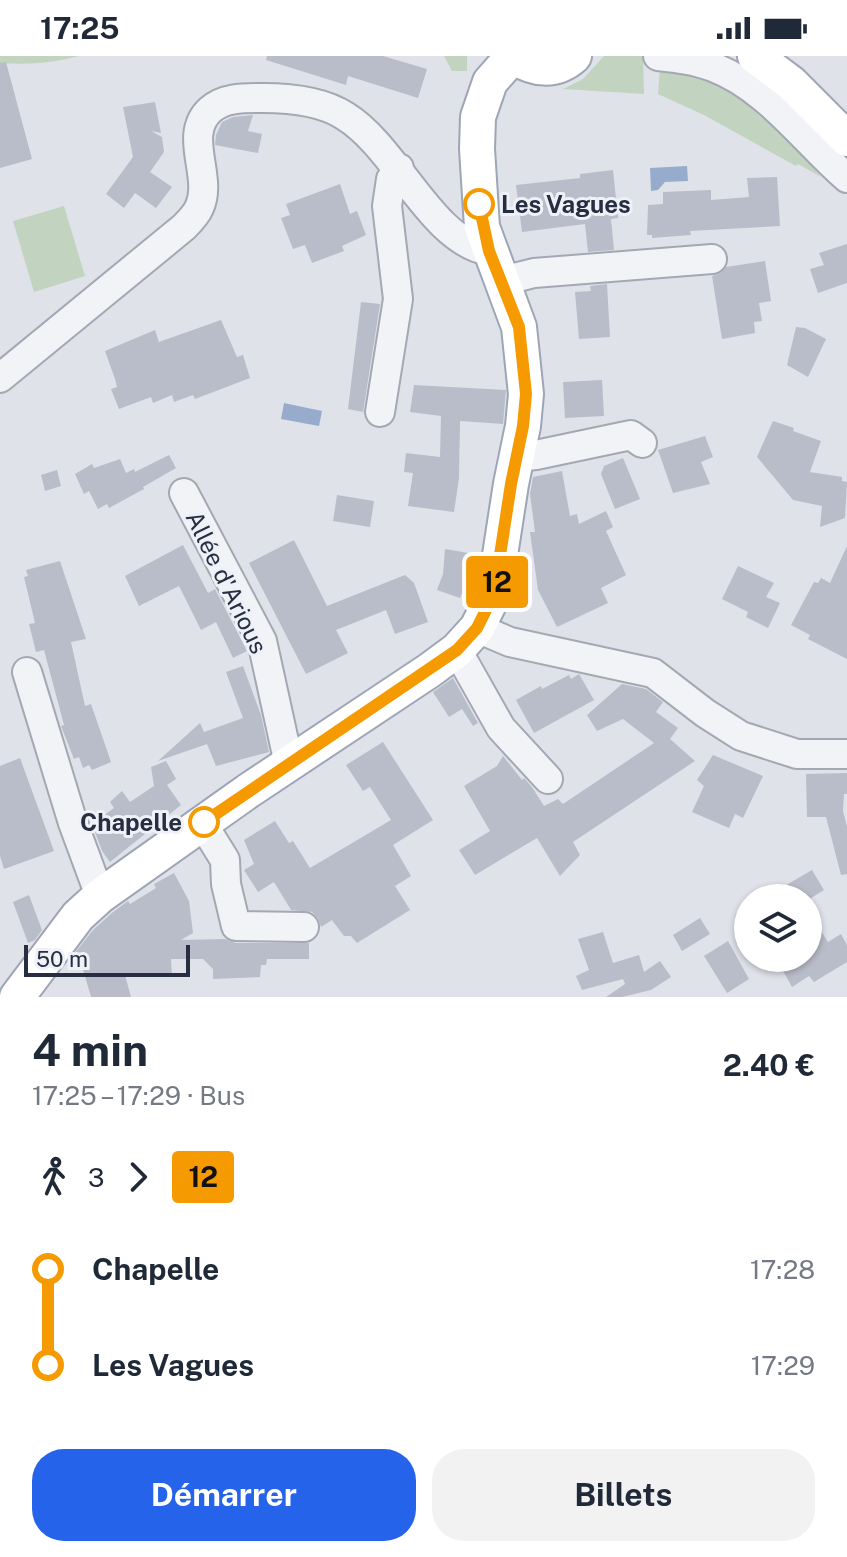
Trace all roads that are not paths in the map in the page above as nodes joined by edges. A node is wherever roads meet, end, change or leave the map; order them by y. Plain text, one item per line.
1 (514, 56) edge
2 (574, 56) edge
3 (658, 56) edge
4 (755, 56) edge
5 (847, 139) edge
6 (399, 168) junction
7 (847, 178) edge
8 (712, 259) dead end
9 (495, 266) junction
10 (0, 378) edge
11 (380, 412) dead end
12 (642, 443) dead end
13 (517, 457) junction
14 (184, 493) dead end
15 (467, 639) junction
16 (27, 672) dead end
17 (847, 754) edge
18 (289, 764) junction
19 (548, 779) dead end
20 (202, 823) junction
21 (100, 896) junction
22 (304, 927) dead end
23 (17, 997) edge

1 - 2 main road
1 - 9 main road
3 - 7 street
4 - 5 main road
6 - 9 street
6 - 10 street
6 - 11 street
8 - 9 street
9 - 13 main road
12 - 13 street
13 - 15 main road
14 - 18 street, Allée d'Arious
15 - 17 street
15 - 18 main road
15 - 19 street
16 - 21 street
18 - 20 main road
20 - 21 main road
20 - 22 street
21 - 23 main road

